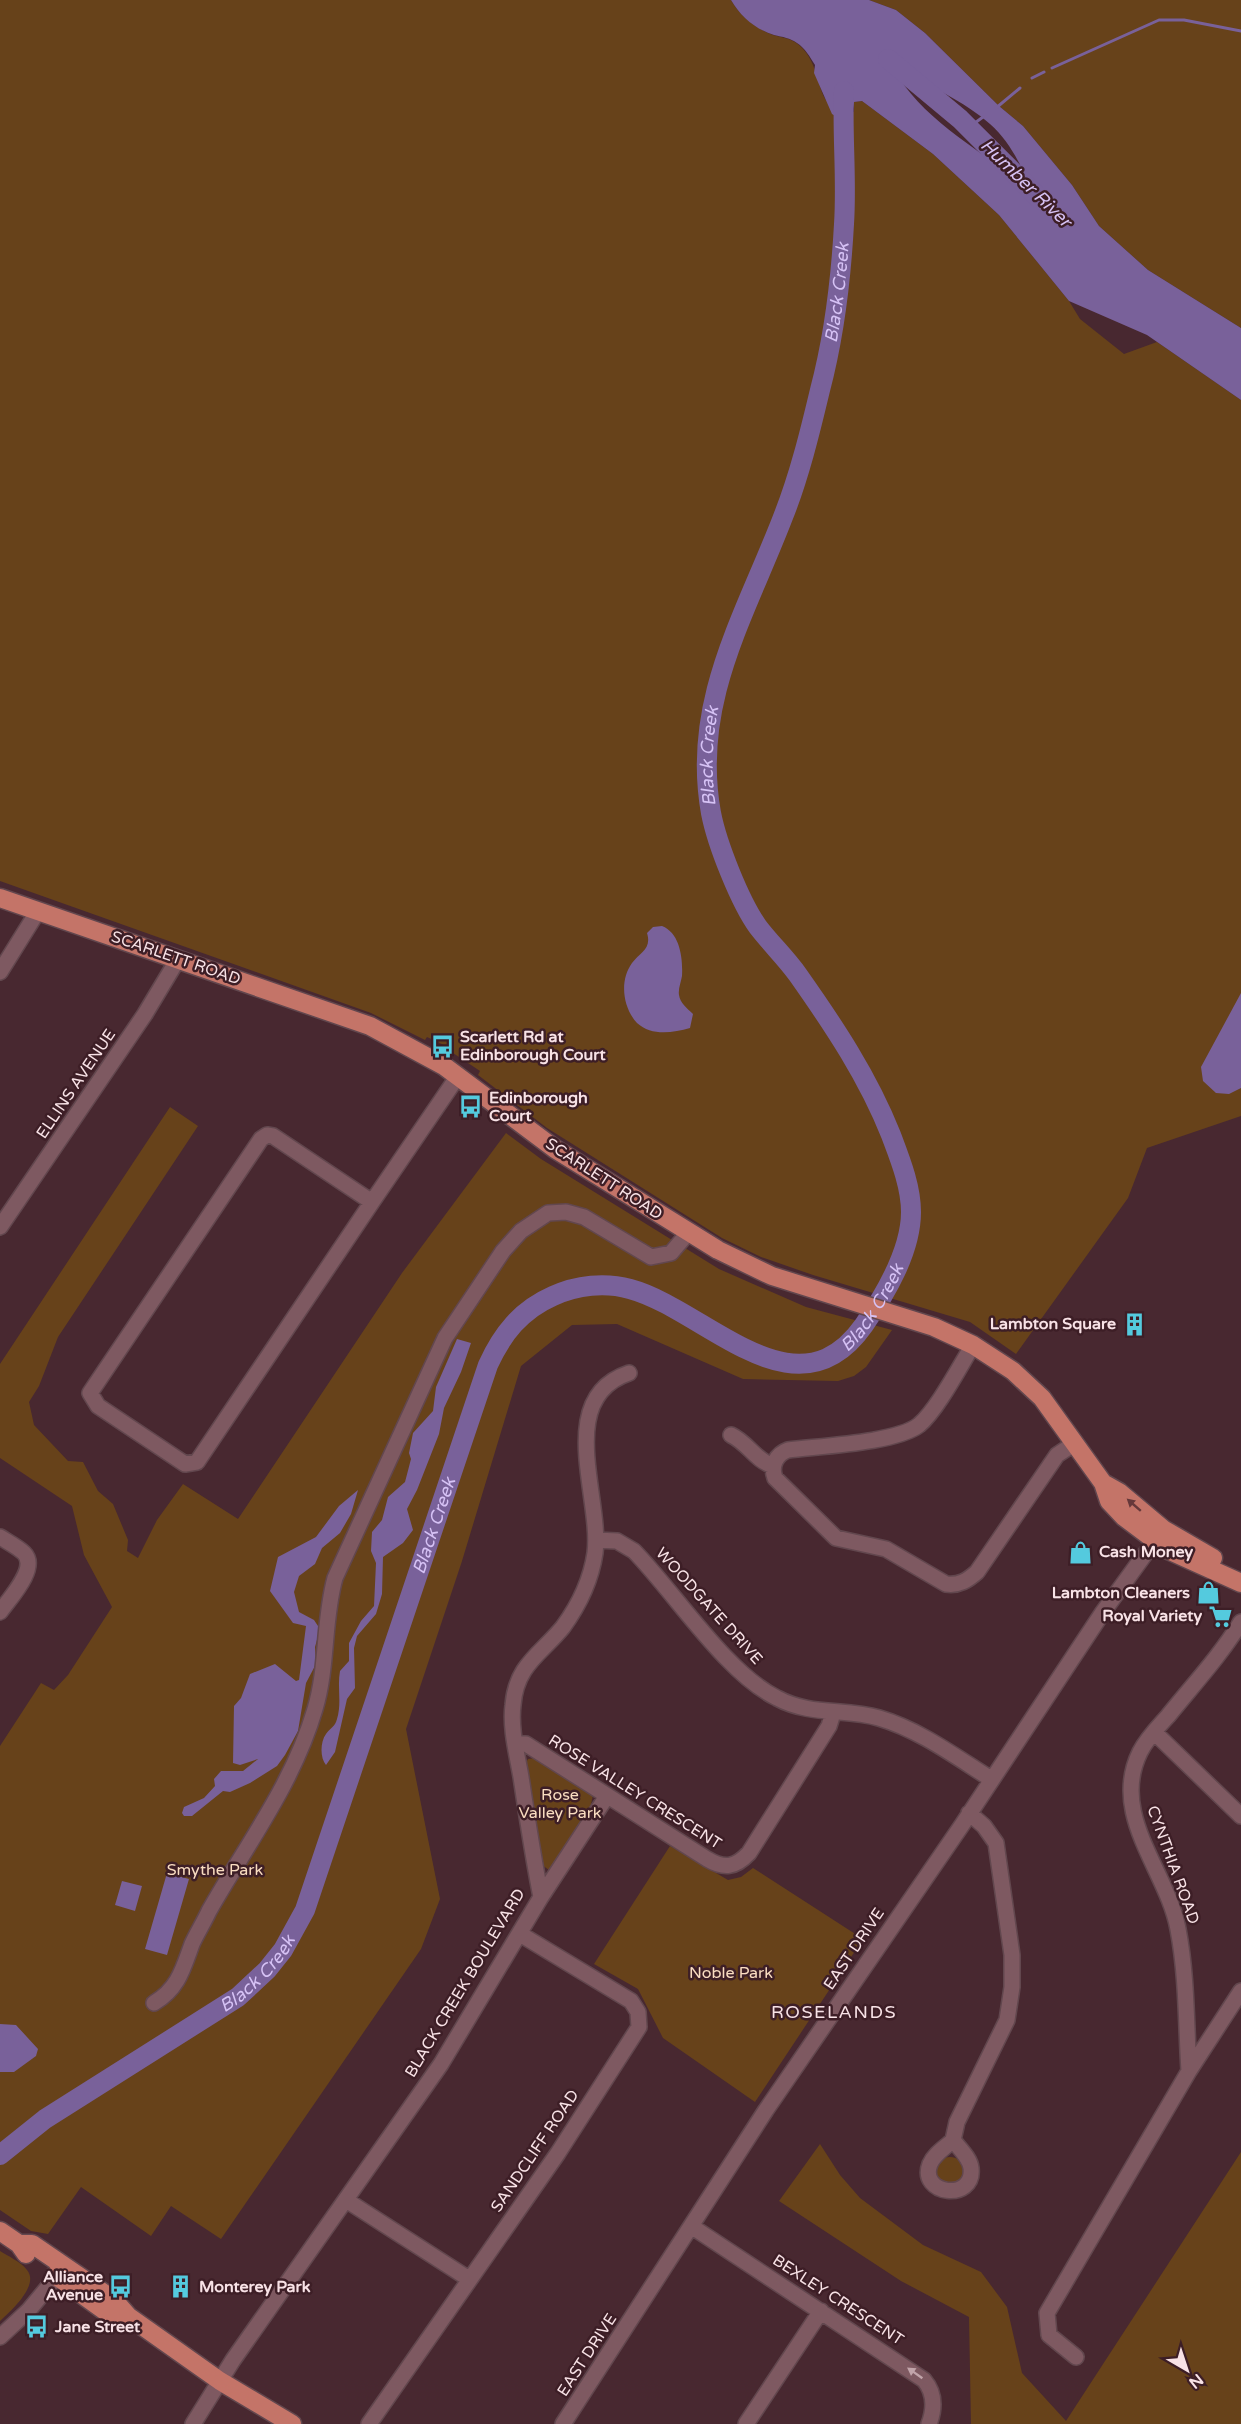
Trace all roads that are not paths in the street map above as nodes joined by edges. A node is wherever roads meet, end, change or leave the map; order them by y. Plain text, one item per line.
1 (0, 898) edge
2 (38, 911) junction
3 (178, 958) junction
4 (0, 972) edge
5 (458, 1076) junction
6 (372, 1202) junction
7 (0, 1227) edge
8 (688, 1233) junction
9 (973, 1345) junction
10 (629, 1373) dead end
11 (731, 1436) dead end
12 (1075, 1443) junction
13 (773, 1466) junction
14 (1158, 1535) junction
15 (0, 1537) edge
16 (596, 1540) junction
17 (1241, 1572) edge
18 (1241, 1583) edge
19 (0, 1612) edge
20 (1241, 1622) edge
21 (833, 1713) junction
22 (1154, 1732) junction
23 (515, 1744) junction
24 (991, 1779) junction
25 (608, 1796) junction
26 (969, 1813) junction
27 (1241, 1816) edge
28 (541, 1898) junction
29 (520, 1934) junction
30 (1241, 1991) edge
31 (154, 2003) dead end
32 (1189, 2071) junction
33 (953, 2140) dead end
34 (346, 2200) junction
35 (691, 2226) junction
36 (0, 2231) edge
37 (61, 2272) junction
38 (469, 2279) junction
39 (821, 2312) junction
40 (0, 2337) edge
41 (1076, 2357) dead end
42 (220, 2381) junction
43 (193, 2424) edge
44 (292, 2424) edge
45 (369, 2424) edge
46 (563, 2424) edge
47 (746, 2424) edge
48 (929, 2424) edge

1 - 2 main road, SCARLETT ROAD
2 - 3 main road, SCARLETT ROAD
2 - 4 street
3 - 5 main road, SCARLETT ROAD
3 - 7 street, ELLINS AVENUE
5 - 6 street
5 - 8 main road, SCARLETT ROAD
6 - 6 street
8 - 9 main road, SCARLETT ROAD
8 - 31 street
9 - 12 main road, SCARLETT ROAD
9 - 13 street
10 - 16 street, BLACK CREEK BOULEVARD
11 - 13 street
12 - 13 street
12 - 14 main road, SCARLETT ROAD
14 - 17 main road, SCARLETT ROAD
14 - 18 main road, SCARLETT ROAD
14 - 24 street, EAST DRIVE
15 - 19 street
16 - 21 street, WOODGATE DRIVE
16 - 23 street, BLACK CREEK BOULEVARD
20 - 22 street, CYNTHIA ROAD
21 - 24 street, WOODGATE DRIVE
21 - 25 street, ROSE VALLEY CRESCENT
22 - 27 street
22 - 32 street, CYNTHIA ROAD
23 - 25 street, ROSE VALLEY CRESCENT
23 - 28 street, BLACK CREEK BOULEVARD
24 - 26 street, EAST DRIVE
25 - 28 street
26 - 33 street
26 - 35 street, EAST DRIVE
28 - 29 street, BLACK CREEK BOULEVARD
29 - 34 street, BLACK CREEK BOULEVARD
29 - 38 street, SANDCLIFF ROAD
30 - 32 street
32 - 41 street
34 - 38 street
34 - 42 street, BLACK CREEK BOULEVARD
35 - 39 street, BEXLEY CRESCENT
35 - 46 street, EAST DRIVE
36 - 37 main road
37 - 40 street
37 - 42 main road
38 - 45 street, SANDCLIFF ROAD
39 - 47 street
48 -> 39 street, BEXLEY CRESCENT
42 - 43 street, BLACK CREEK BOULEVARD
42 - 44 main road

